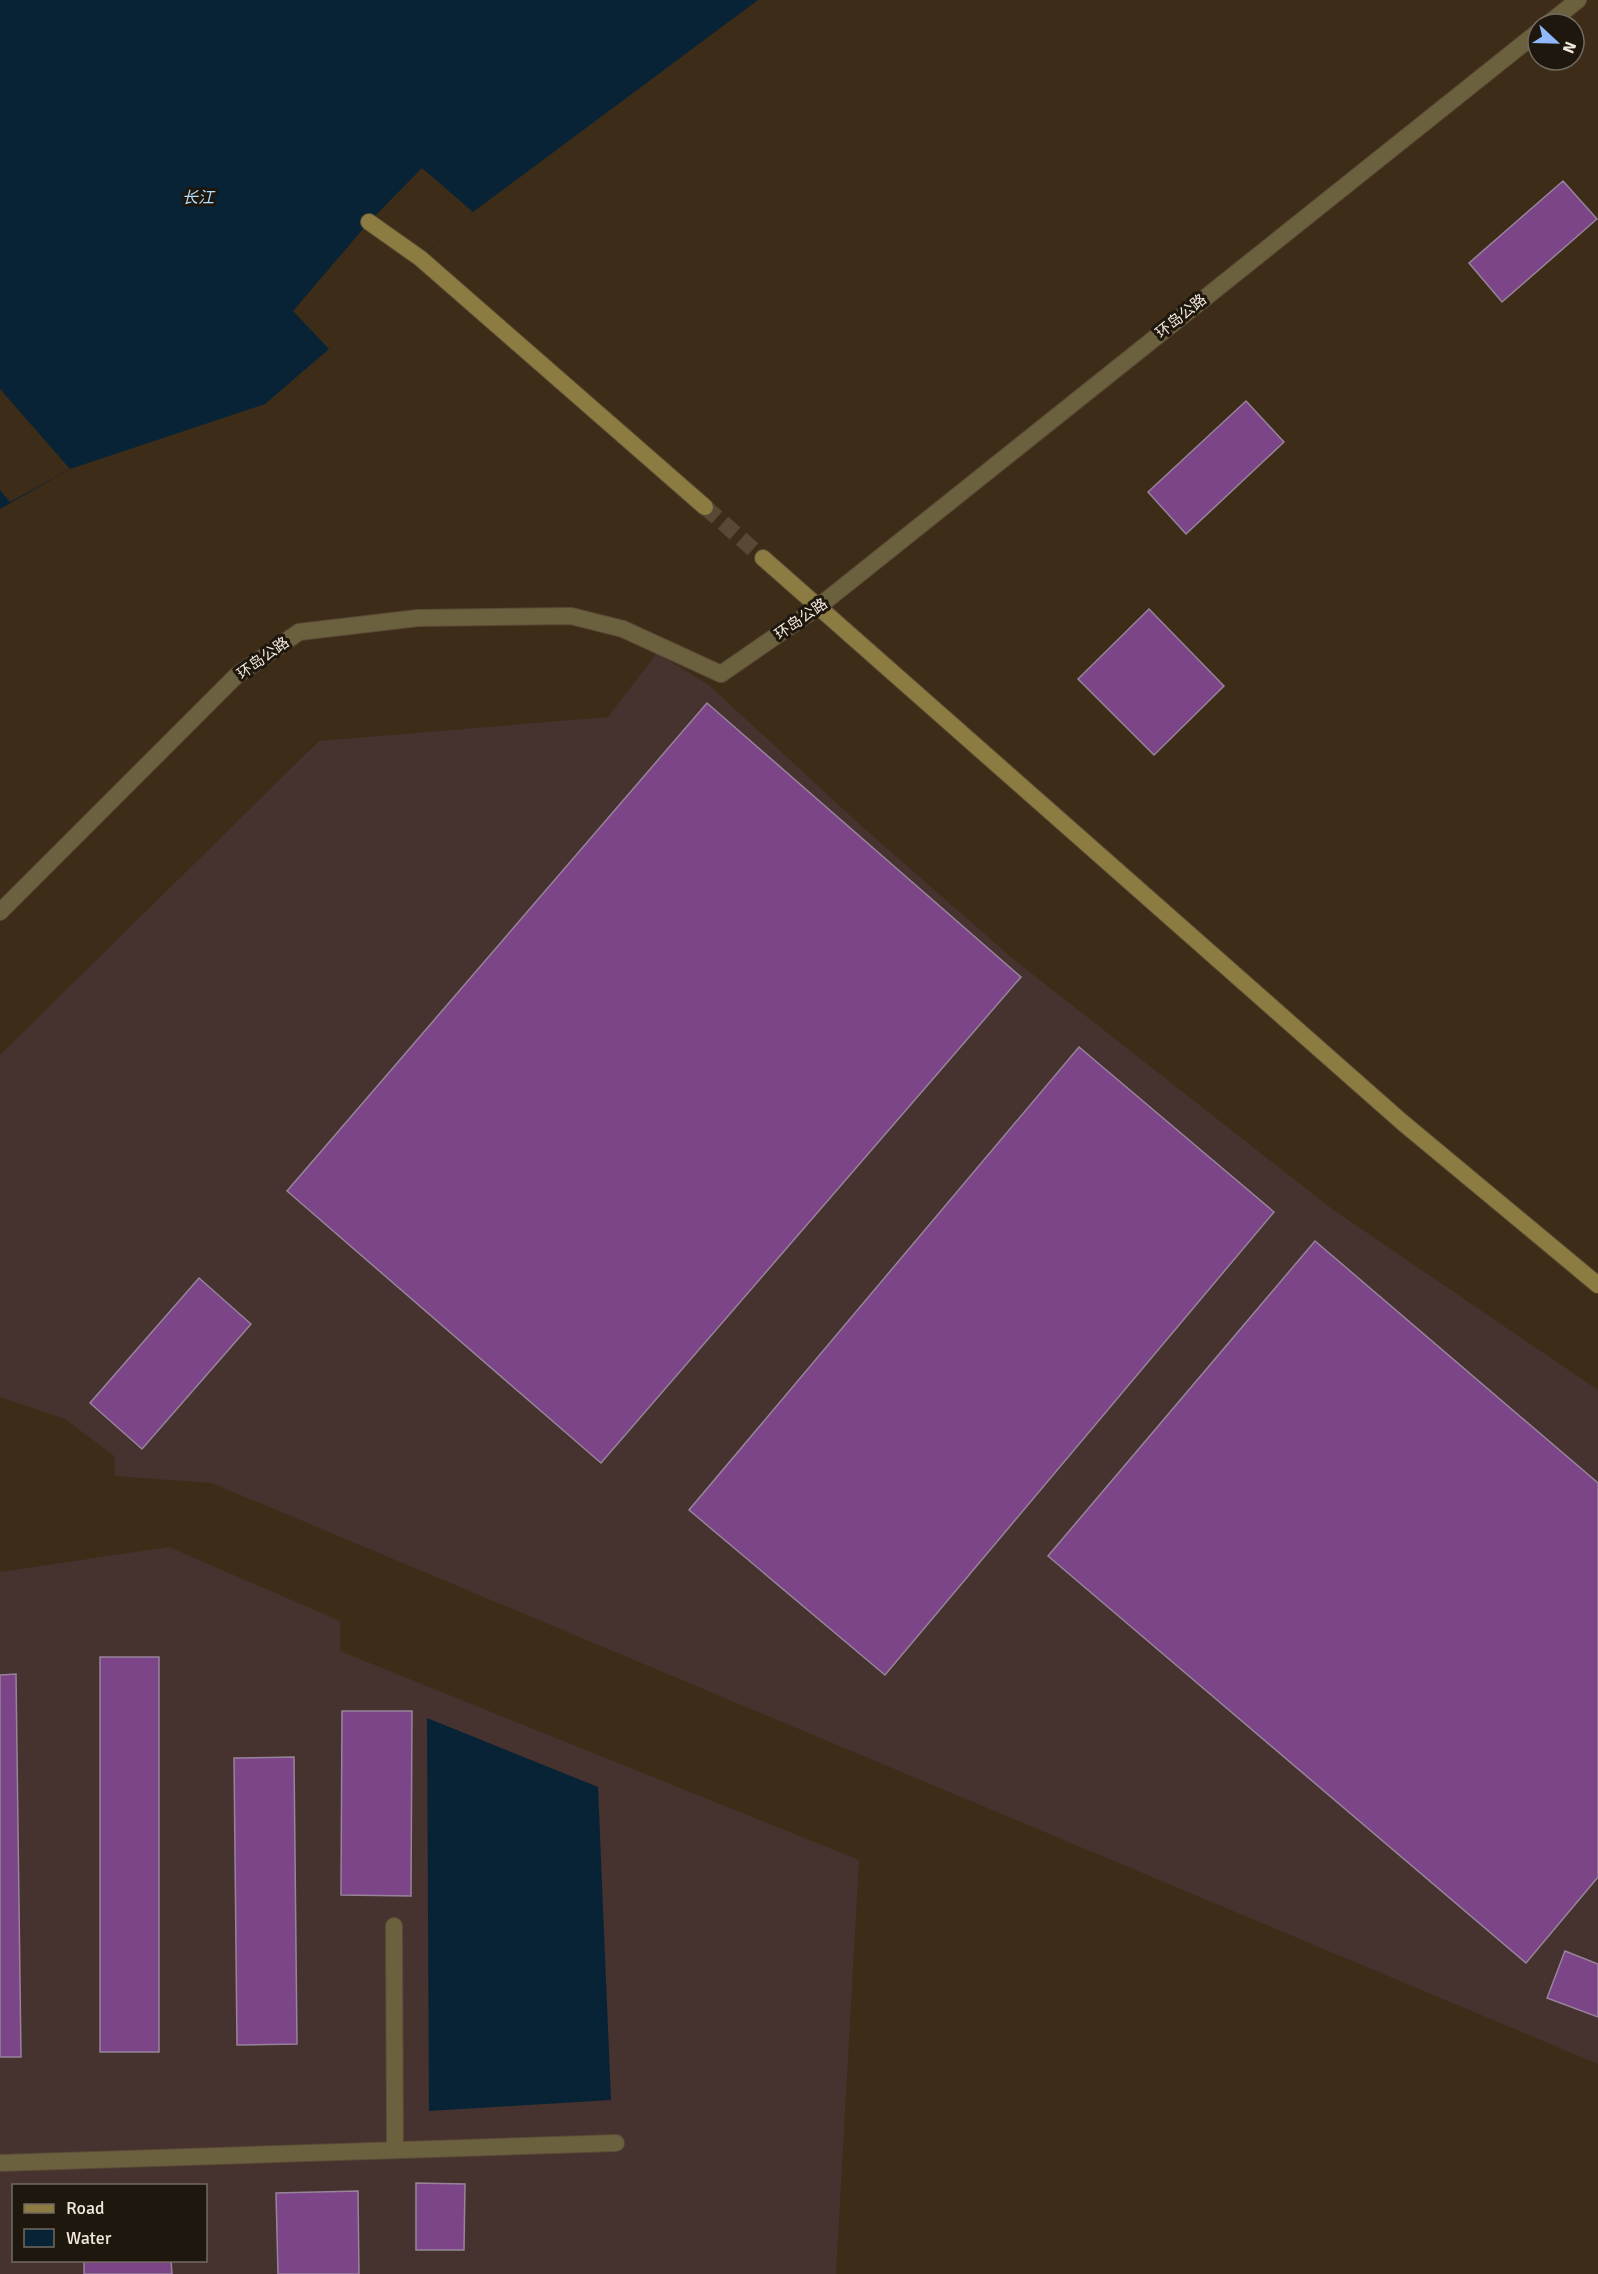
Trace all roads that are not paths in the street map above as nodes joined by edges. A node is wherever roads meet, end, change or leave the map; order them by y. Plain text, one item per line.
1 (1578, 0) edge
2 (1563, 12) edge
3 (1526, 42) edge
4 (369, 222) dead end
5 (705, 507) tunnel mouth
6 (763, 558) tunnel mouth
7 (818, 607) junction
8 (0, 912) edge
9 (1598, 1285) edge
10 (394, 1926) dead end
11 (616, 2143) dead end
12 (395, 2150) junction
13 (0, 2163) edge

1 - 2 street
3 - 7 street, 环岛公路
4 - 5 main road
6 - 7 main road
7 - 8 street, 环岛公路
7 - 9 main road
10 - 12 street
11 - 12 street
12 - 13 street

